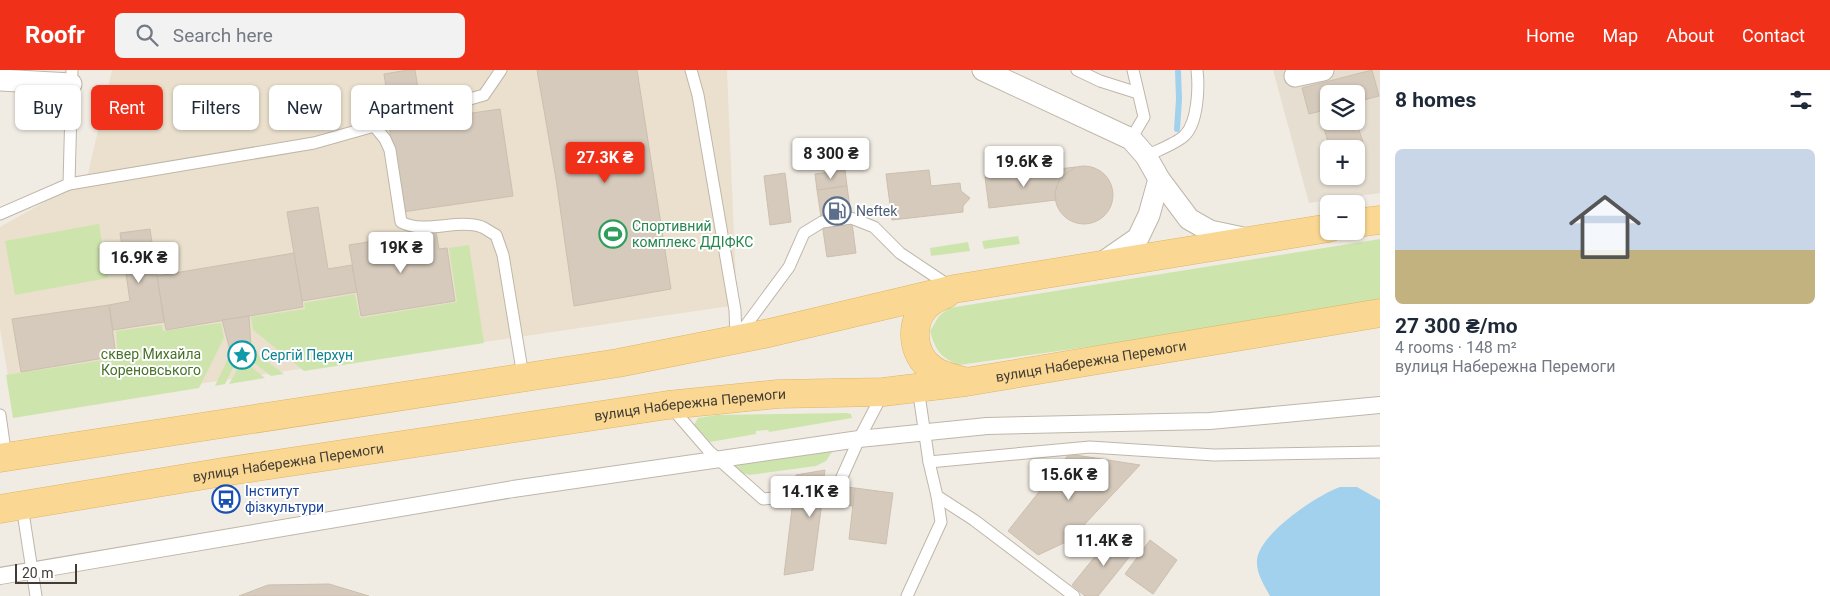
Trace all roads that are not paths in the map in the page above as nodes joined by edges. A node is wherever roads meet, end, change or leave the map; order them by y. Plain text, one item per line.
1 (501, 70) edge
2 (691, 70) edge
3 (983, 70) edge
4 (1077, 70) edge
5 (1133, 70) edge
6 (1197, 70) edge
7 (1323, 70) edge
8 (1295, 76) dead end
9 (71, 77) edge
10 (0, 80) edge
11 (1138, 93) junction
12 (472, 99) edge
13 (367, 130) edge
14 (377, 130) edge
15 (1131, 139) junction
16 (1146, 156) junction
17 (1158, 179) junction
18 (69, 184) junction
19 (0, 214) edge
20 (1320, 229) edge
21 (1254, 240) junction
22 (1096, 267) junction
23 (954, 289) junction
24 (1380, 313) edge
25 (736, 339) junction
26 (523, 376) junction
27 (966, 382) junction
28 (918, 388) junction
29 (884, 392) junction
30 (668, 405) junction
31 (1380, 405) edge
32 (0, 414) edge
33 (924, 433) junction
34 (859, 439) junction
35 (1380, 452) edge
36 (3, 458) edge
37 (720, 460) junction
38 (929, 462) junction
39 (838, 486) dead end
40 (794, 496) dead end
41 (937, 496) junction
42 (7, 509) edge
43 (32, 569) junction
44 (0, 576) edge
45 (36, 596) edge
46 (907, 596) edge
47 (1074, 596) edge

1 - 12 lane
2 - 25 lane
3 - 15 street
4 - 11 lane
5 - 11 lane
6 - 16 lane
7 - 8 street
9 - 10 street
9 - 18 lane
11 - 15 lane
13 - 18 lane
14 - 26 lane
15 - 16 street
16 - 17 street
17 - 21 street
17 - 22 street
18 - 19 lane
20 - 21 main road
21 - 22 main road
22 - 23 main road
23 - 25 main road
23 - 25 lane
23 - 27 main road
24 - 27 main road, вулиця Набережна Перемоги
25 - 26 main road
26 - 36 main road
27 - 28 main road, вулиця Набережна Перемоги
28 - 29 main road, вулиця Набережна Перемоги
28 - 33 lane
29 - 30 main road, вулиця Набережна Перемоги
29 - 34 lane
30 - 37 lane
30 - 42 main road, вулиця Набережна Перемоги
31 - 33 street
32 - 36 lane
33 - 34 street
33 - 38 lane
34 - 37 street
34 - 39 lane
35 - 38 lane
37 - 40 lane
37 - 43 street
38 - 41 lane
41 - 46 lane
41 - 47 lane
42 - 43 lane
43 - 44 street
43 - 45 lane

